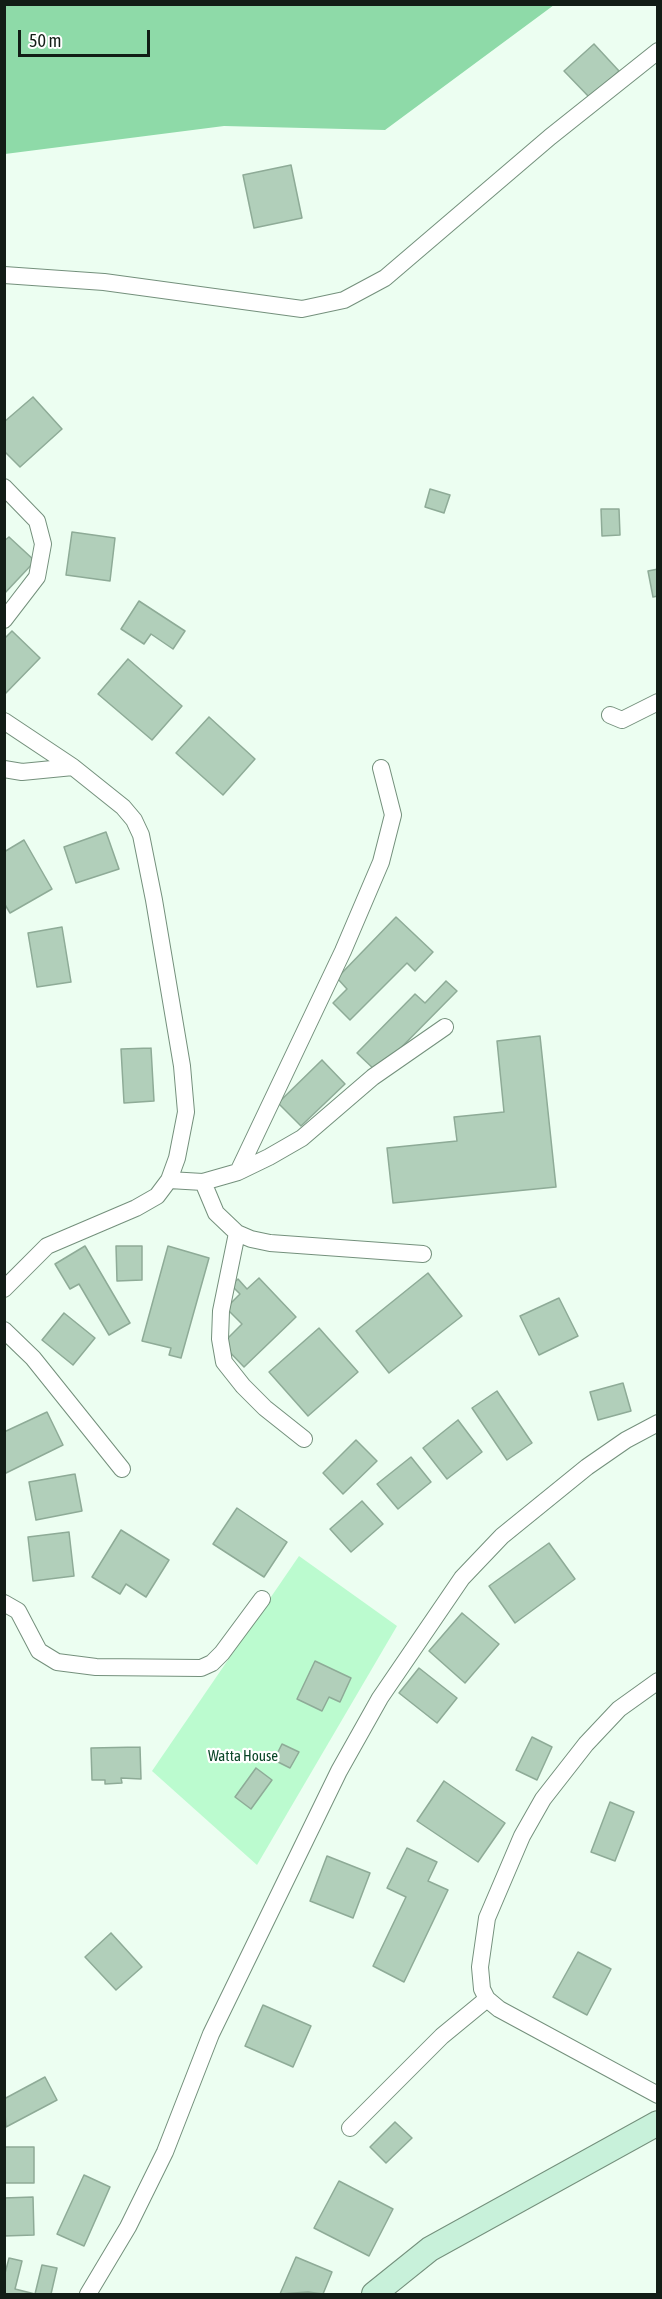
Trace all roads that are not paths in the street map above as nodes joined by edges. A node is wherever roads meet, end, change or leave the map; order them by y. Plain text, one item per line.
1 (657, 51) edge
2 (4, 274) edge
3 (4, 487) edge
4 (4, 620) edge
5 (657, 702) edge
6 (610, 715) dead end
7 (4, 721) edge
8 (73, 767) junction
9 (381, 768) dead end
10 (4, 769) edge
11 (445, 1027) dead end
12 (238, 1172) junction
13 (168, 1180) junction
14 (203, 1182) junction
15 (237, 1233) junction
16 (423, 1254) dead end
17 (4, 1289) edge
18 (4, 1330) edge
19 (657, 1423) edge
20 (304, 1439) dead end
21 (122, 1469) dead end
22 (262, 1599) dead end
23 (4, 1603) edge
24 (657, 1681) edge
25 (487, 1999) junction
26 (657, 2095) edge
27 (657, 2123) edge
28 (350, 2128) dead end
29 (376, 2294) edge
30 (88, 2295) edge

1 - 2 street
3 - 4 street
5 - 6 street
7 - 8 street
8 - 10 street
8 - 13 street
9 - 12 street
11 - 12 street
12 - 14 street
13 - 14 street
13 - 17 street
14 - 15 street
15 - 16 street
15 - 20 street
18 - 21 street
19 - 30 street
22 - 23 street
24 - 25 street
25 - 26 street
25 - 28 street
27 - 29 main road

